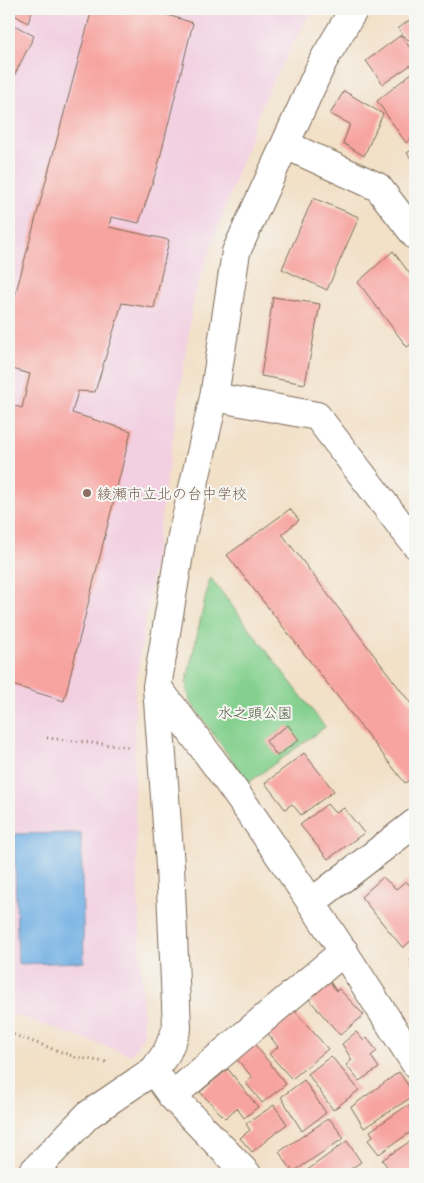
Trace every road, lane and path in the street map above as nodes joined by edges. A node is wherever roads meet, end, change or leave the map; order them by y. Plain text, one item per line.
1 (354, 9) edge
2 (286, 145) junction
3 (415, 236) edge
4 (214, 397) junction
5 (415, 544) edge
6 (157, 687) junction
7 (48, 738) dead end
8 (162, 750) junction
9 (415, 824) edge
10 (312, 902) junction
11 (344, 951) junction
12 (9, 1033) edge
13 (105, 1062) dead end
14 (415, 1063) edge
15 (154, 1070) junction
16 (172, 1096) junction
17 (31, 1174) edge
18 (247, 1174) edge

1 - 2 street
2 - 3 street
2 - 4 street
4 - 5 street
4 - 6 street
6 - 8 street
6 - 10 street
7 - 8 path
8 - 15 street
9 - 10 street
10 - 11 street
11 - 14 street
11 - 16 street
12 - 13 path
15 - 16 street
15 - 17 street
16 - 18 street

